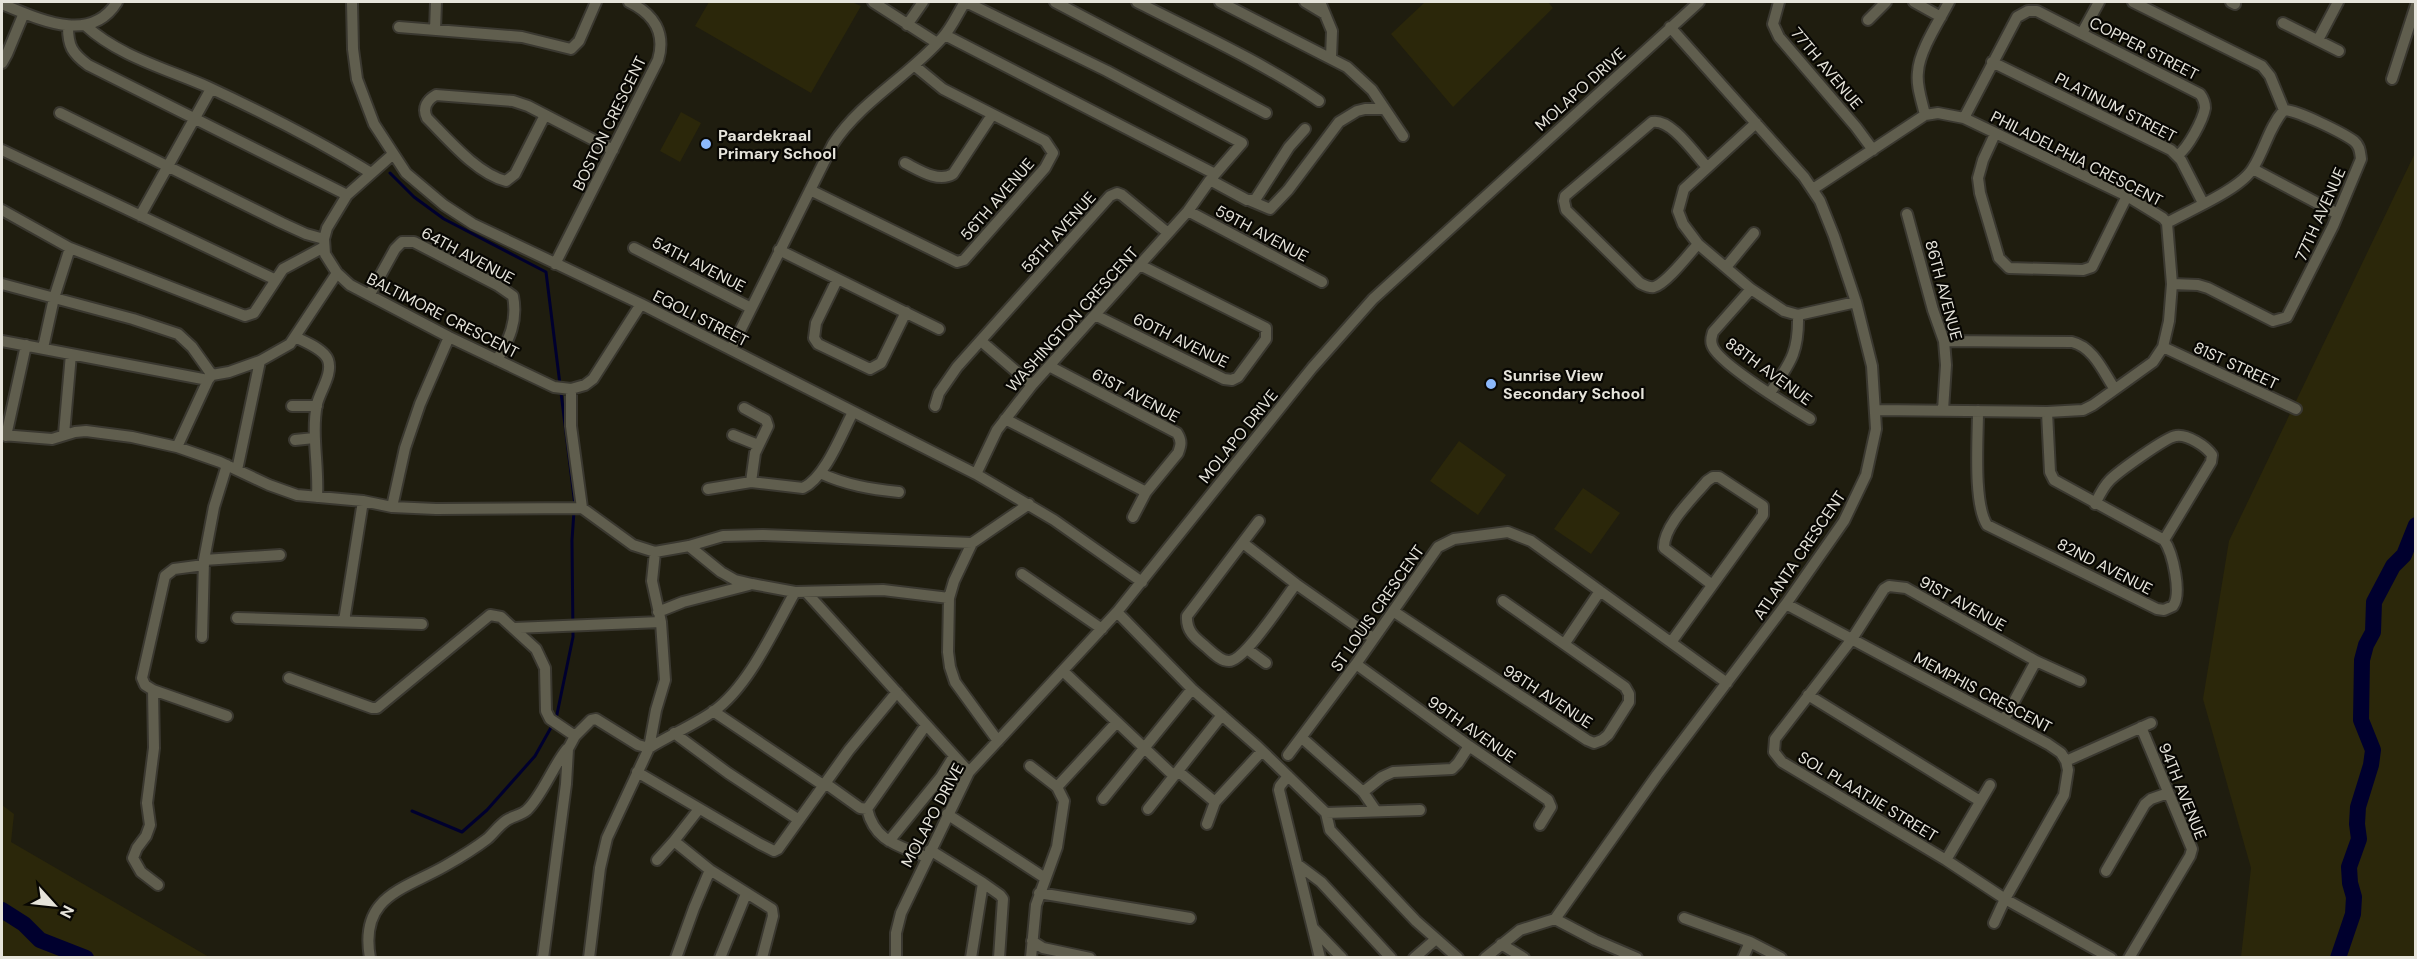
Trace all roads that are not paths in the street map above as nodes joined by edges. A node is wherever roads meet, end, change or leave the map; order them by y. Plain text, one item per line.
1 (117, 2) edge
2 (352, 2) edge
3 (436, 2) edge
4 (596, 2) edge
5 (873, 2) edge
6 (923, 2) edge
7 (965, 2) edge
8 (1055, 2) edge
9 (1137, 2) edge
10 (1220, 2) edge
11 (1305, 2) edge
12 (1320, 2) edge
13 (1699, 2) edge
14 (1779, 2) edge
15 (1886, 2) edge
16 (1914, 2) edge
17 (1949, 2) edge
18 (2019, 2) edge
19 (2046, 2) edge
20 (2099, 2) edge
21 (2133, 2) edge
22 (2338, 2) edge
23 (634, 3) edge
24 (2, 4) edge
25 (2415, 5) edge
26 (2024, 12) junction
27 (2041, 12) junction
28 (24, 13) junction
29 (1326, 14) junction
30 (1941, 17) junction
31 (1868, 20) dead end
32 (2283, 23) dead end
33 (85, 25) junction
34 (907, 25) junction
35 (68, 27) junction
36 (399, 27) dead end
37 (1670, 27) junction
38 (435, 30) junction
39 (2082, 33) junction
40 (945, 35) junction
41 (2318, 40) junction
42 (937, 43) junction
43 (2339, 51) dead end
44 (1331, 58) junction
45 (1992, 62) junction
46 (2, 63) edge
47 (915, 66) junction
48 (2392, 79) dead end
49 (211, 88) junction
50 (1319, 101) dead end
51 (1384, 109) junction
52 (2284, 110) junction
53 (60, 113) dead end
54 (1266, 113) dead end
55 (545, 115) junction
56 (992, 115) junction
57 (1925, 115) junction
58 (1964, 118) junction
59 (195, 119) junction
60 (1756, 123) junction
61 (1305, 129) dead end
62 (1995, 134) junction
63 (1403, 136) dead end
64 (2, 150) edge
65 (613, 150) junction
66 (1873, 150) junction
67 (392, 155) junction
68 (2178, 155) junction
69 (905, 163) dead end
70 (168, 166) junction
71 (1707, 167) junction
72 (2253, 169) junction
73 (371, 173) junction
74 (1213, 177) junction
75 (1813, 189) junction
76 (810, 190) junction
77 (347, 195) junction
78 (2127, 196) junction
79 (1251, 201) junction
80 (2203, 203) junction
81 (2, 210) edge
82 (1188, 211) junction
83 (1907, 214) dead end
84 (2338, 214) junction
85 (140, 216) junction
86 (2167, 223) junction
87 (1168, 232) junction
88 (1754, 233) dead end
89 (324, 243) junction
90 (1698, 244) junction
91 (70, 248) junction
92 (634, 248) dead end
93 (779, 250) junction
94 (555, 264) junction
95 (1140, 265) junction
96 (1727, 266) junction
97 (337, 273) junction
98 (274, 279) junction
99 (837, 280) junction
100 (1322, 282) dead end
101 (2, 284) edge
102 (2172, 284) junction
103 (1751, 289) junction
104 (370, 294) junction
105 (54, 298) junction
106 (1856, 302) junction
107 (641, 304) junction
108 (751, 308) junction
109 (906, 312) junction
110 (1095, 315) junction
111 (1798, 315) junction
112 (939, 329) dead end
113 (295, 337) junction
114 (449, 337) junction
115 (2, 341) edge
116 (981, 341) junction
117 (1944, 341) junction
118 (26, 345) junction
119 (2163, 347) junction
120 (43, 348) junction
121 (731, 349) junction
122 (71, 354) junction
123 (497, 360) junction
124 (260, 361) junction
125 (1049, 366) junction
126 (210, 377) junction
127 (1032, 385) junction
128 (568, 388) junction
129 (2114, 388) junction
130 (1770, 393) junction
131 (292, 406) dead end
132 (317, 406) junction
133 (935, 406) dead end
134 (744, 408) dead end
135 (2296, 409) dead end
136 (1876, 410) junction
137 (1943, 410) junction
138 (1978, 411) junction
139 (853, 412) junction
140 (2047, 412) junction
141 (1005, 419) junction
142 (1810, 419) dead end
143 (64, 435) junction
144 (733, 435) dead end
145 (4, 436) edge
146 (314, 438) junction
147 (295, 440) dead end
148 (759, 445) junction
149 (177, 447) junction
150 (232, 467) junction
151 (820, 473) junction
152 (976, 474) junction
153 (751, 482) junction
154 (708, 489) dead end
155 (899, 492) dead end
156 (1146, 492) junction
157 (317, 497) junction
158 (363, 501) junction
159 (1029, 504) junction
160 (2095, 504) junction
161 (392, 507) junction
162 (577, 509) junction
163 (1133, 517) dead end
164 (1259, 521) dead end
165 (2164, 540) junction
166 (972, 543) junction
167 (1243, 543) junction
168 (689, 546) junction
169 (655, 552) junction
170 (280, 555) dead end
171 (204, 562) junction
172 (1022, 574) dead end
173 (1142, 582) junction
174 (752, 584) junction
175 (1296, 584) junction
176 (1711, 584) junction
177 (1600, 591) junction
178 (801, 592) junction
179 (949, 598) junction
180 (1503, 601) dead end
181 (1786, 604) junction
182 (1393, 611) junction
183 (1117, 612) junction
184 (660, 617) junction
185 (237, 618) dead end
186 (344, 621) junction
187 (422, 624) dead end
188 (514, 628) junction
189 (1102, 629) junction
190 (202, 637) dead end
191 (1373, 638) junction
192 (1852, 639) junction
193 (1672, 641) junction
194 (1565, 644) junction
195 (1247, 648) junction
196 (2036, 661) junction
197 (1266, 663) dead end
198 (1356, 664) junction
199 (1063, 671) junction
200 (288, 678) dead end
201 (2080, 681) dead end
202 (1727, 683) junction
203 (1192, 689) junction
204 (153, 690) junction
205 (897, 693) junction
206 (1808, 695) junction
207 (714, 711) junction
208 (1222, 715) junction
209 (227, 717) dead end
210 (2004, 720) junction
211 (1117, 722) junction
212 (926, 725) junction
213 (674, 733) junction
214 (575, 736) junction
215 (1302, 738) junction
216 (998, 741) junction
217 (1469, 746) junction
218 (1145, 747) junction
219 (649, 748) junction
220 (568, 749) junction
221 (1262, 751) junction
222 (1288, 755) dead end
223 (954, 756) junction
224 (2066, 762) junction
225 (1030, 766) dead end
226 (637, 772) junction
227 (969, 772) junction
228 (1176, 773) junction
229 (1288, 776) junction
230 (824, 784) junction
231 (1990, 785) dead end
232 (1057, 787) junction
233 (1363, 792) junction
234 (2168, 793) junction
235 (1103, 799) dead end
236 (1980, 801) junction
237 (1215, 802) junction
238 (699, 809) junction
239 (867, 809) junction
240 (1148, 809) dead end
241 (1420, 810) dead end
242 (1376, 811) junction
243 (1326, 813) junction
244 (947, 814) junction
245 (799, 820) junction
246 (1207, 824) dead end
247 (1540, 825) dead end
248 (674, 841) junction
249 (889, 841) junction
250 (928, 854) junction
251 (657, 860) dead end
252 (1946, 860) junction
253 (1297, 864) junction
254 (710, 870) junction
255 (2106, 871) dead end
256 (1045, 878) junction
257 (983, 884) junction
258 (158, 885) dead end
259 (1039, 893) junction
260 (746, 894) junction
261 (2005, 899) junction
262 (1190, 918) dead end
263 (1684, 918) dead end
264 (1555, 919) junction
265 (1994, 923) dead end
266 (1313, 928) junction
267 (1436, 939) junction
268 (1032, 941) junction
269 (1750, 942) junction
270 (1501, 944) junction
271 (370, 957) edge
272 (543, 957) edge
273 (589, 957) edge
274 (676, 957) edge
275 (720, 957) edge
276 (762, 957) edge
277 (896, 957) edge
278 (971, 957) edge
279 (999, 957) edge
280 (1031, 957) edge
281 (1090, 957) edge
282 (1320, 957) edge
283 (1342, 957) edge
284 (1391, 957) edge
285 (1414, 957) edge
286 (1458, 957) edge
287 (1485, 957) edge
288 (1524, 957) edge
289 (1637, 957) edge
290 (1743, 957) edge
291 (1781, 957) edge
292 (2111, 957) edge
293 (2129, 957) edge

1 - 33 street
2 - 67 street, EGOLI STREET
3 - 38 street
4 - 38 street
5 - 34 street
6 - 34 street
7 - 40 street
7 - 74 street, WASHINGTON CRESCENT
8 - 54 street
9 - 50 street
10 - 44 street
11 - 29 street
12 - 29 street
13 - 37 street, MOLAPO DRIVE
14 - 66 street, 77TH AVENUE
15 - 31 street
16 - 30 street
17 - 30 street
18 - 26 street
19 - 27 street
20 - 39 street
21 - 52 street
22 - 41 street
23 - 65 street, BOSTON CRESCENT
24 - 28 street
25 - 48 street
26 - 27 street, COPPER STREET
26 - 45 street
27 - 39 street, COPPER STREET
28 - 35 street
28 - 46 street
29 - 44 street
30 - 57 street
32 - 41 street
33 - 35 street
33 - 49 street
34 - 42 street
35 - 59 street
36 - 38 street
37 - 60 street, ATLANTA CRESCENT
37 - 173 street, MOLAPO DRIVE
39 - 68 street, COPPER STREET
40 - 42 street
40 - 74 street
41 - 43 street
42 - 47 street
44 - 51 street
45 - 58 street
45 - 68 street, PLATINUM STREET
47 - 56 street, 56TH AVENUE
47 - 76 street
49 - 59 street
49 - 73 street
51 - 63 street
51 - 79 street
52 - 72 street
52 - 84 street, 77TH AVENUE
53 - 70 street
55 - 55 street
55 - 65 street
56 - 69 street
56 - 76 street, 56TH AVENUE
57 - 58 street, PHILADELPHIA CRESCENT
57 - 66 street
58 - 62 street, PHILADELPHIA CRESCENT
59 - 70 street
59 - 77 street
60 - 71 street
60 - 75 street, ATLANTA CRESCENT
61 - 79 street
62 - 78 street, PHILADELPHIA CRESCENT
62 - 78 street
64 - 85 street
65 - 94 street, BOSTON CRESCENT
66 - 75 street
67 - 73 street
67 - 94 street, EGOLI STREET
68 - 80 street, PLATINUM STREET
70 - 85 street
70 - 89 street
71 - 90 street
71 - 90 street
72 - 80 street
72 - 84 street
73 - 77 street
74 - 79 street
74 - 82 street, WASHINGTON CRESCENT
75 - 106 street, ATLANTA CRESCENT
76 - 93 street
77 - 89 street
78 - 86 street, PHILADELPHIA CRESCENT
80 - 86 street
81 - 91 street
82 - 87 street, WASHINGTON CRESCENT
82 - 100 street, 59TH AVENUE
83 - 117 street, 86TH AVENUE
84 - 102 street, 77TH AVENUE
85 - 98 street
86 - 102 street, PHILADELPHIA CRESCENT
87 - 95 street, WASHINGTON CRESCENT
87 - 116 street, 58TH AVENUE
88 - 96 street
89 - 97 street, BALTIMORE CRESCENT
89 - 98 street
90 - 96 street
91 - 98 street
91 - 105 street
92 - 108 street, 54TH AVENUE
93 - 99 street
93 - 108 street
94 - 107 street, EGOLI STREET
95 - 110 street, WASHINGTON CRESCENT
95 - 110 street, 60TH AVENUE
96 - 103 street
97 - 104 street, BALTIMORE CRESCENT
97 - 113 street
99 - 109 street
99 - 109 street
101 - 105 street
102 - 119 street, PHILADELPHIA CRESCENT
103 - 111 street
103 - 130 street, 88TH AVENUE
104 - 114 street, BALTIMORE CRESCENT
104 - 123 street, 64TH AVENUE
105 - 120 street
105 - 126 street
106 - 111 street
106 - 136 street, ATLANTA CRESCENT
107 - 121 street, EGOLI STREET
107 - 128 street
108 - 121 street
109 - 112 street
110 - 125 street, WASHINGTON CRESCENT
111 - 130 street
113 - 124 street
113 - 132 street
114 - 123 street, BALTIMORE CRESCENT
114 - 161 street
115 - 118 street
116 - 127 street
116 - 133 street, 58TH AVENUE
117 - 129 street
117 - 137 street, 86TH AVENUE
118 - 120 street
118 - 145 street
119 - 129 street
119 - 135 street, 81ST STREET
120 - 122 street
121 - 139 street, EGOLI STREET
122 - 126 street
122 - 143 street
123 - 128 street, BALTIMORE CRESCENT
124 - 126 street
124 - 150 street
125 - 127 street, WASHINGTON CRESCENT
125 - 156 street, 61ST AVENUE
126 - 149 street
127 - 141 street, WASHINGTON CRESCENT
128 - 162 street
129 - 140 street
130 - 142 street, 88TH AVENUE
131 - 132 street
132 - 146 street
134 - 148 street
136 - 137 street
136 - 181 street, ATLANTA CRESCENT
137 - 138 street
138 - 140 street
138 - 165 street, 82ND AVENUE
139 - 151 street
139 - 152 street, EGOLI STREET
140 - 160 street
141 - 152 street, WASHINGTON CRESCENT
141 - 156 street
143 - 145 street
143 - 149 street
144 - 148 street
146 - 147 street
146 - 157 street
148 - 153 street
149 - 150 street
150 - 157 street
150 - 171 street
151 - 153 street
151 - 155 street
152 - 159 street, EGOLI STREET
153 - 154 street
156 - 163 street, 61ST AVENUE
157 - 158 street
158 - 161 street
158 - 186 street
159 - 166 street
159 - 173 street, EGOLI STREET
160 - 165 street
160 - 165 street
161 - 162 street
162 - 169 street
164 - 167 street
166 - 168 street
166 - 179 street
167 - 175 street
167 - 195 street
168 - 169 street
168 - 174 street
169 - 184 street
170 - 171 street
171 - 190 street
171 - 204 street
172 - 189 street
173 - 183 street, MOLAPO DRIVE
174 - 178 street
174 - 184 street
175 - 191 street
175 - 195 street
176 - 176 street
176 - 193 street
177 - 182 street, ST LOUIS CRESCENT
177 - 193 street, ST LOUIS CRESCENT
177 - 194 street
178 - 179 street
178 - 205 street
178 - 207 street
179 - 216 street
180 - 194 street, 98TH AVENUE
181 - 192 street, MEMPHIS CRESCENT
181 - 202 street, ATLANTA CRESCENT
182 - 191 street, ST LOUIS CRESCENT
182 - 194 street, 98TH AVENUE
183 - 189 street, MOLAPO DRIVE
183 - 203 street
184 - 188 street
184 - 219 street
185 - 186 street
186 - 187 street
188 - 200 street
188 - 214 street
189 - 199 street, MOLAPO DRIVE
191 - 198 street, ST LOUIS CRESCENT
192 - 196 street, 91ST AVENUE
192 - 206 street, SOL PLAATJIE STREET
192 - 210 street, MEMPHIS CRESCENT
193 - 202 street, ST LOUIS CRESCENT
195 - 197 street
196 - 201 street, 91ST AVENUE
196 - 210 street
198 - 215 street, ST LOUIS CRESCENT
198 - 217 street, 99TH AVENUE
199 - 211 street
199 - 216 street, MOLAPO DRIVE
202 - 264 street, ATLANTA CRESCENT
203 - 208 street
203 - 218 street
204 - 209 street
204 - 258 street
205 - 212 street
205 - 230 street
206 - 236 street
206 - 252 street, SOL PLAATJIE STREET
207 - 213 street
207 - 230 street
208 - 221 street
208 - 228 street
210 - 224 street, MEMPHIS CRESCENT
211 - 218 street
211 - 232 street
212 - 223 street
212 - 239 street
213 - 219 street
213 - 245 street
214 - 219 street
214 - 220 street
215 - 222 street, ST LOUIS CRESCENT
215 - 233 street
216 - 227 street, MOLAPO DRIVE
217 - 233 street
217 - 247 street, 99TH AVENUE
218 - 228 street
218 - 235 street
219 - 226 street
220 - 271 street
220 - 272 street
221 - 229 street
221 - 237 street
223 - 227 street
223 - 249 street
224 - 234 street, 94TH AVENUE
224 - 261 street
225 - 232 street
226 - 238 street
226 - 273 street
227 - 244 street, MOLAPO DRIVE
228 - 237 street
228 - 240 street
229 - 243 street
229 - 253 street
230 - 239 street
230 - 245 street
231 - 236 street
232 - 256 street
233 - 242 street
234 - 255 street
234 - 293 street, 94TH AVENUE
236 - 252 street
237 - 246 street
238 - 245 street
238 - 248 street
239 - 249 street
241 - 242 street
242 - 243 street
243 - 267 street
244 - 250 street, MOLAPO DRIVE
244 - 256 street
248 - 251 street
248 - 254 street
249 - 250 street
250 - 257 street
250 - 277 street, MOLAPO DRIVE
252 - 261 street, SOL PLAATJIE STREET
253 - 266 street
253 - 284 street
254 - 260 street
254 - 274 street
256 - 259 street
257 - 278 street
257 - 279 street
259 - 262 street
259 - 268 street
260 - 275 street
260 - 276 street
261 - 265 street
261 - 292 street
263 - 269 street
264 - 270 street
264 - 289 street
266 - 282 street
266 - 283 street
267 - 285 street
267 - 286 street
268 - 280 street
268 - 281 street
269 - 290 street
269 - 291 street
270 - 287 street
270 - 288 street

